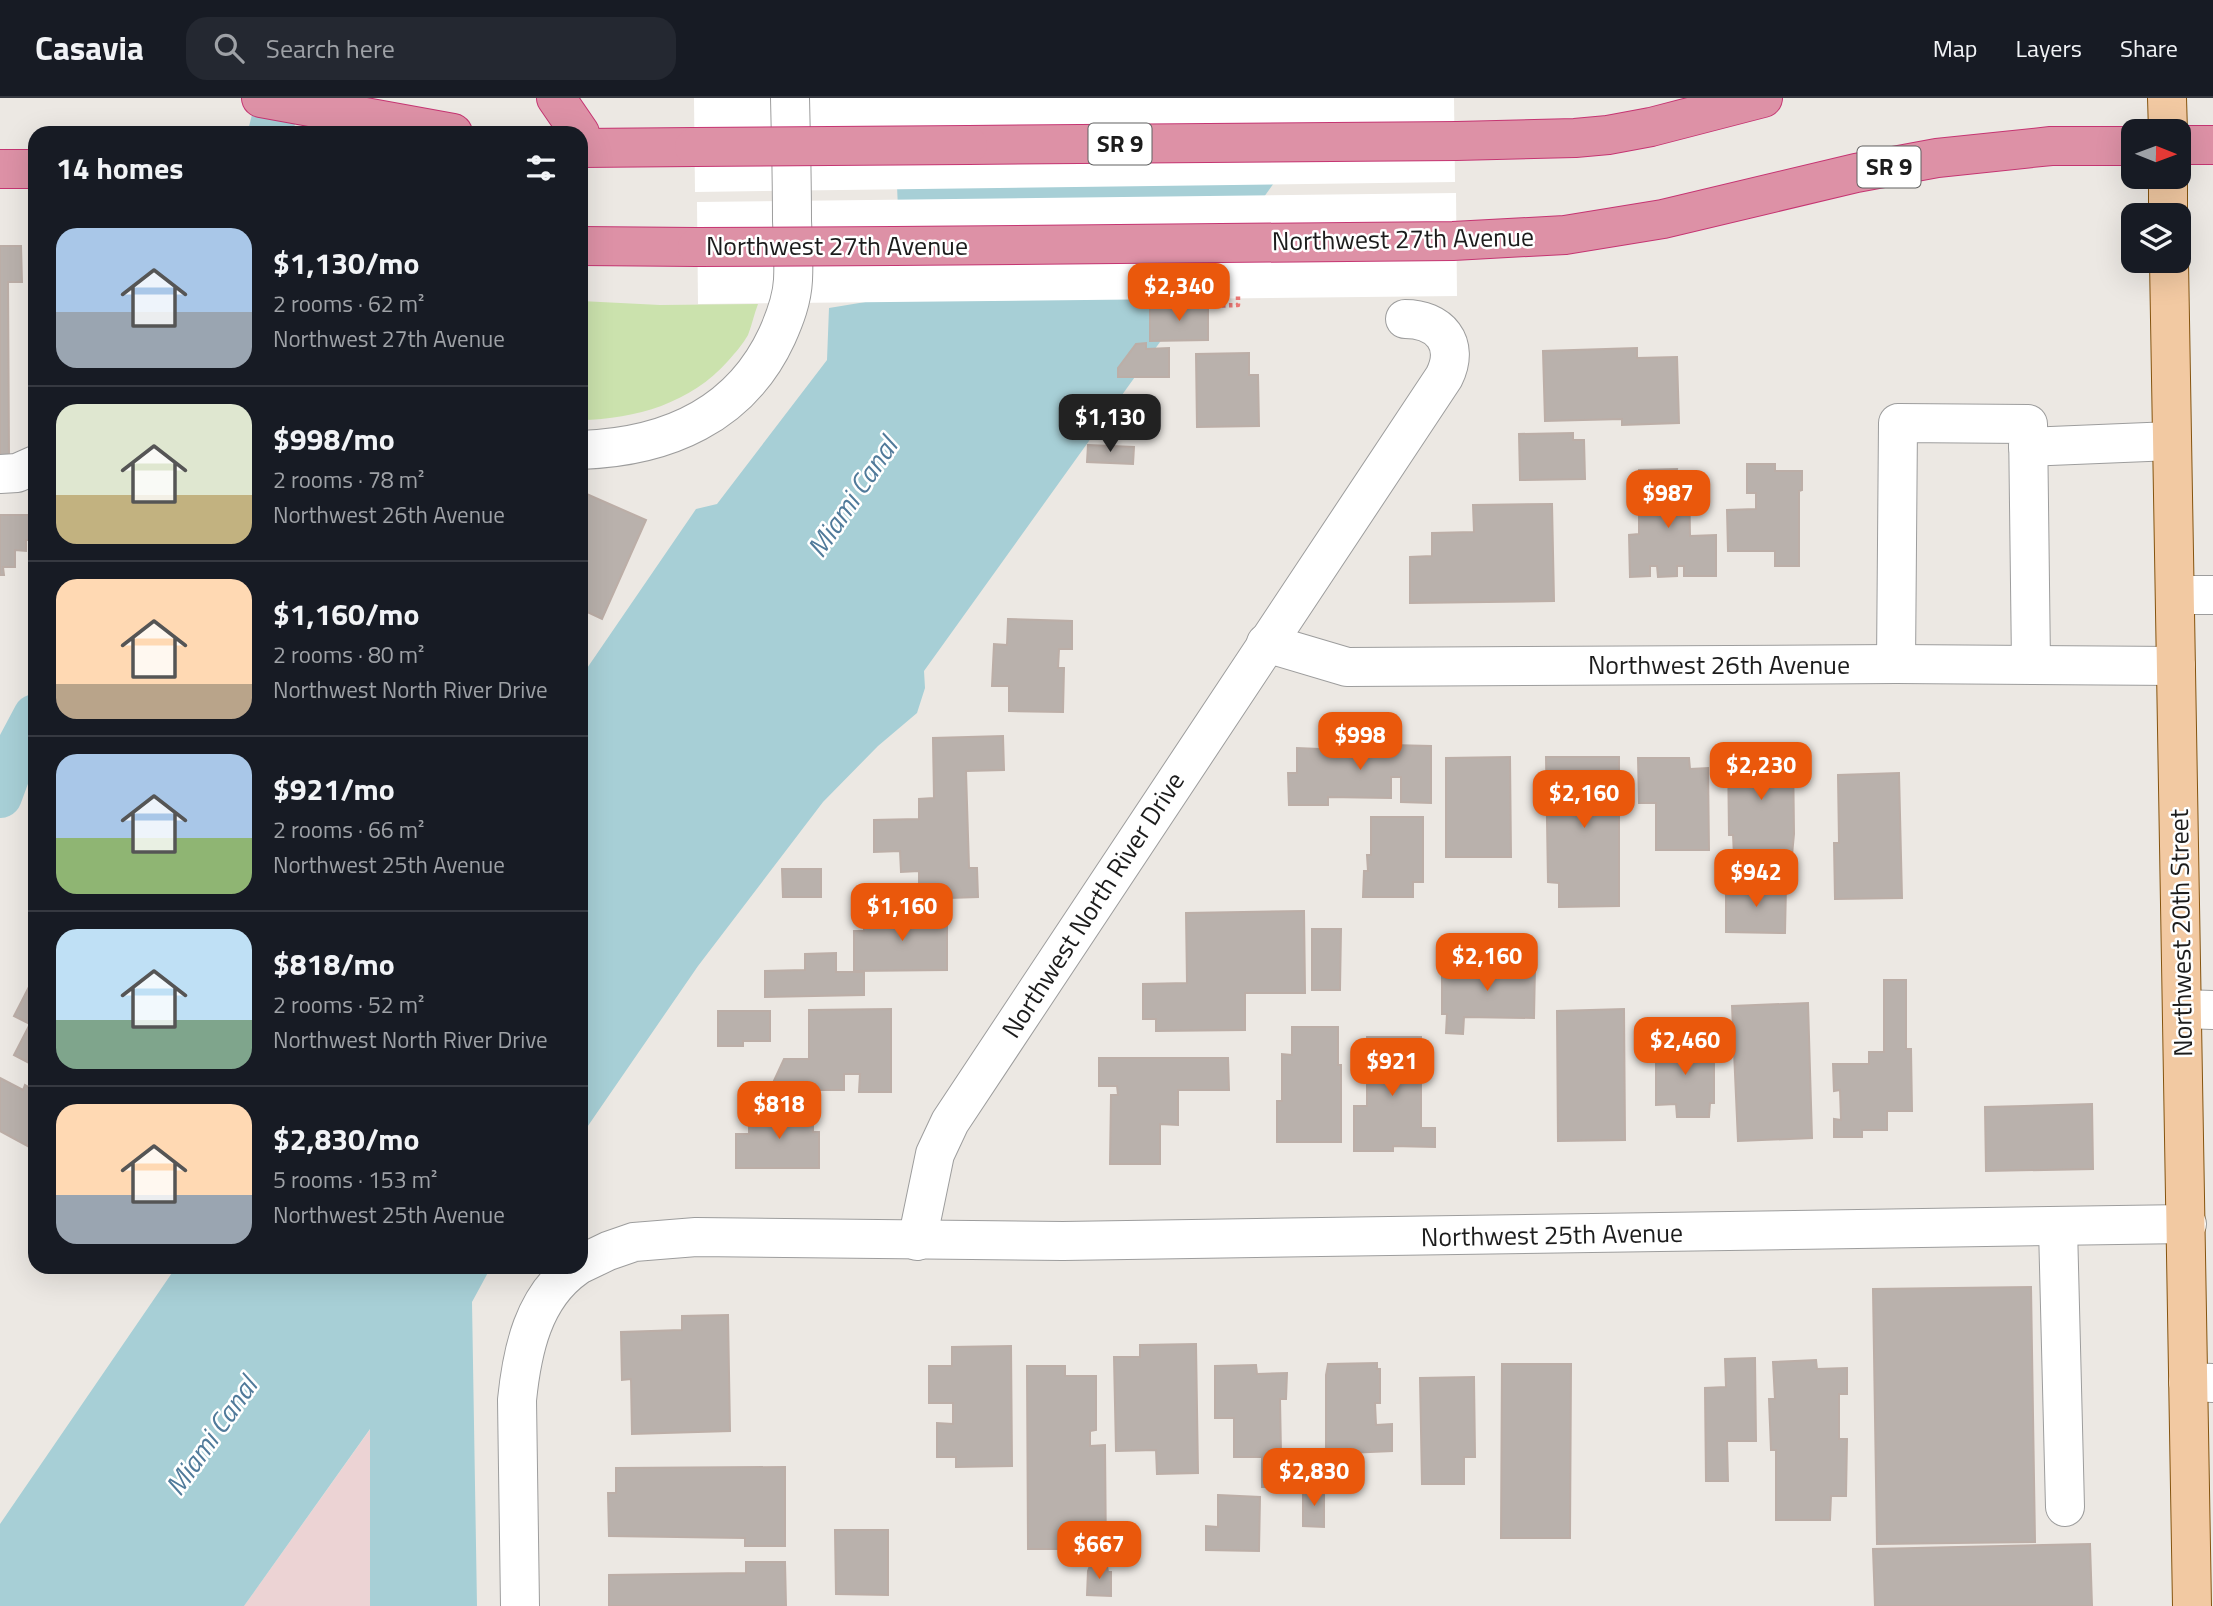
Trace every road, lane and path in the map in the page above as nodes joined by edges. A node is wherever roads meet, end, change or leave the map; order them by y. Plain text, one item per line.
1 (261, 98) edge
2 (404, 98) edge
3 (556, 98) edge
4 (790, 98) edge
5 (1763, 98) edge
6 (2167, 98) edge
7 (2168, 119) edge
8 (373, 120) junction
9 (410, 126) edge
10 (574, 126) edge
11 (588, 141) edge
12 (2191, 145) edge
13 (2213, 145) edge
14 (2121, 146) edge
15 (0, 169) edge
16 (28, 169) edge
17 (588, 246) edge
18 (2169, 273) edge
19 (1238, 293) dead end
20 (1208, 306) dead end
21 (1405, 318) dead end
22 (2172, 441) junction
23 (2028, 447) junction
24 (588, 449) edge
25 (28, 468) edge
26 (0, 474) edge
27 (2175, 595) junction
28 (2213, 595) edge
29 (1266, 643) junction
30 (1896, 664) junction
31 (2031, 664) junction
32 (2176, 666) junction
33 (2198, 1010) edge
34 (2187, 1224) junction
35 (2058, 1227) junction
36 (917, 1241) junction
37 (588, 1261) edge
38 (566, 1274) edge
39 (2201, 1383) edge
40 (2065, 1507) dead end
41 (520, 1606) edge
42 (2192, 1606) edge

1 - 8 highway
2 - 8 highway
3 - 10 highway
4 - 24 street
5 - 11 highway, SR 9, bridge
6 - 7 main road
8 - 9 highway
12 - 13 highway
14 - 17 highway, Northwest 27th Avenue / SR 9, bridge
15 - 16 highway
18 - 22 main road, Northwest 20th Street
19 - 20 path
21 - 29 street, Northwest North River Drive
22 - 23 street
22 - 27 main road, Northwest 20th Street
23 - 30 street
23 - 31 street
25 - 26 street
27 - 28 street
27 - 32 main road, Northwest 20th Street
29 - 30 street, Northwest 26th Avenue
29 - 36 street, Northwest North River Drive
30 - 31 street, Northwest 26th Avenue
31 - 32 street, Northwest 26th Avenue
32 - 33 main road, Northwest 20th Street
33 - 34 main road, Northwest 20th Street
34 - 35 street, Northwest 25th Avenue
34 - 39 main road, Northwest 20th Street
35 - 36 street, Northwest 25th Avenue
35 - 40 street
36 - 37 street
38 - 41 street
39 - 42 main road, Northwest 20th Street

